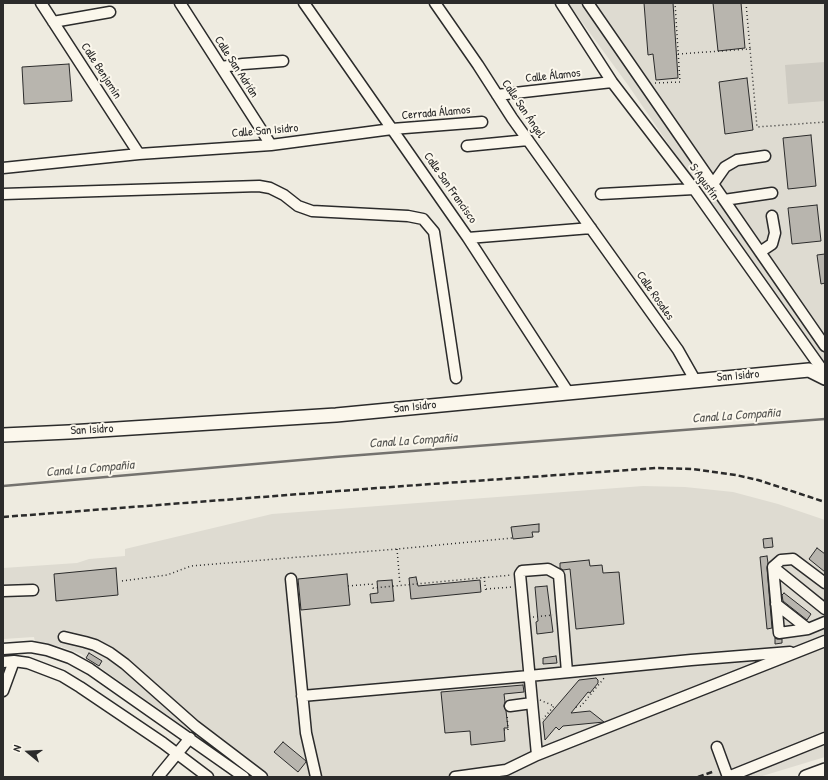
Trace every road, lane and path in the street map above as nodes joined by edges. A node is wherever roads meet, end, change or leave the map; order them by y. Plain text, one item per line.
1 (41, 3) edge
2 (180, 3) edge
3 (304, 3) edge
4 (435, 3) edge
5 (561, 3) edge
6 (588, 3) edge
7 (675, 3) edge
8 (746, 3) edge
9 (110, 12) dead end
10 (53, 22) junction
11 (750, 49) junction
12 (678, 54) junction
13 (283, 61) dead end
14 (221, 67) junction
15 (612, 82) junction
16 (644, 83) junction
17 (498, 95) junction
18 (482, 122) dead end
19 (825, 122) edge
20 (392, 129) junction
21 (528, 140) junction
22 (271, 145) junction
23 (467, 146) dead end
24 (139, 154) junction
25 (765, 156) dead end
26 (3, 168) edge
27 (713, 184) junction
28 (694, 189) junction
29 (772, 193) dead end
30 (3, 194) edge
31 (601, 194) dead end
32 (724, 200) junction
33 (772, 216) dead end
34 (592, 228) junction
35 (468, 238) junction
36 (760, 252) junction
37 (825, 346) edge
38 (824, 373) edge
39 (456, 378) dead end
40 (695, 380) junction
41 (568, 392) junction
42 (3, 435) edge
43 (512, 538) dead end
44 (397, 549) junction
45 (772, 567) junction
46 (520, 574) junction
47 (484, 577) junction
48 (291, 579) dead end
49 (122, 581) dead end
50 (825, 583) edge
51 (400, 585) junction
52 (348, 586) dead end
53 (515, 587) dead end
54 (33, 590) dead end
55 (3, 592) edge
56 (776, 604) junction
57 (825, 609) edge
58 (555, 615) dead end
59 (529, 618) dead end
60 (825, 622) edge
61 (808, 629) junction
62 (64, 638) dead end
63 (825, 642) edge
64 (3, 648) edge
65 (800, 651) junction
66 (14, 661) junction
67 (3, 662) edge
68 (566, 672) junction
69 (529, 676) junction
70 (606, 676) dead end
71 (3, 691) edge
72 (540, 694) dead end
73 (302, 696) junction
74 (538, 703) junction
75 (576, 707) dead end
76 (508, 708) joint
77 (541, 714) dead end
78 (504, 730) dead end
79 (190, 738) junction
80 (825, 738) edge
81 (717, 747) dead end
82 (178, 754) junction
83 (537, 755) junction
84 (825, 770) edge
85 (508, 774) edge
86 (158, 777) edge
87 (208, 777) edge
88 (244, 777) edge
89 (262, 777) edge
90 (316, 777) edge
91 (455, 777) edge
92 (728, 777) edge
93 (806, 777) edge

1 - 10 street, Calle Benjamín
2 - 14 street, Calle San Adrián
3 - 20 street, Calle San Francisco
4 - 17 street, Calle San Ángel
5 - 15 street, S Agustín
6 - 16 street
7 - 12 path
8 - 11 path
9 - 10 street
10 - 24 street, Calle Benjamín
11 - 12 path
11 - 19 path
12 - 16 path
13 - 14 street
14 - 22 street, Calle San Adrián
15 - 17 street, Calle Álamos
15 - 28 street, S Agustín
16 - 27 street
17 - 21 street, Calle San Ángel
18 - 20 street, Cerrada Álamos
20 - 22 street, Calle San Isidro
20 - 35 street, Calle San Francisco
21 - 23 street
21 - 34 street, Calle San Ángel
22 - 24 street, Calle San Isidro
24 - 26 street, Calle San Isidro
25 - 27 street
27 - 32 street
28 - 31 street
28 - 38 street, S Agustín
29 - 32 street
30 - 39 street
32 - 36 street
33 - 36 street
34 - 35 street
34 - 40 street, Calle Rosales
35 - 41 street, Calle San Francisco
36 - 37 street
38 - 40 main road, San Isidro
40 - 41 main road, San Isidro
41 - 42 main road, San Isidro
43 - 44 path
44 - 49 path
44 - 51 path
45 - 50 street
45 - 56 street
45 - 57 street
46 - 47 path
46 - 68 street
46 - 69 street
47 - 51 path
47 - 53 path
48 - 73 street
51 - 52 path
54 - 55 street
56 - 61 street
56 - 61 street
58 - 59 path
60 - 61 street
62 - 89 street
63 - 65 street
64 - 79 street
65 - 68 street
65 - 83 street
66 - 67 street
66 - 71 street
66 - 82 street
68 - 69 street
69 - 73 street
69 - 74 street
70 - 75 path
72 - 74 path
73 - 90 street
74 - 76 street
74 - 77 path
74 - 83 street
76 - 78 path
79 - 82 street
79 - 88 street
80 - 92 street
81 - 92 street
82 - 86 street
82 - 87 street
83 - 85 street
84 - 93 main road
85 - 91 street

